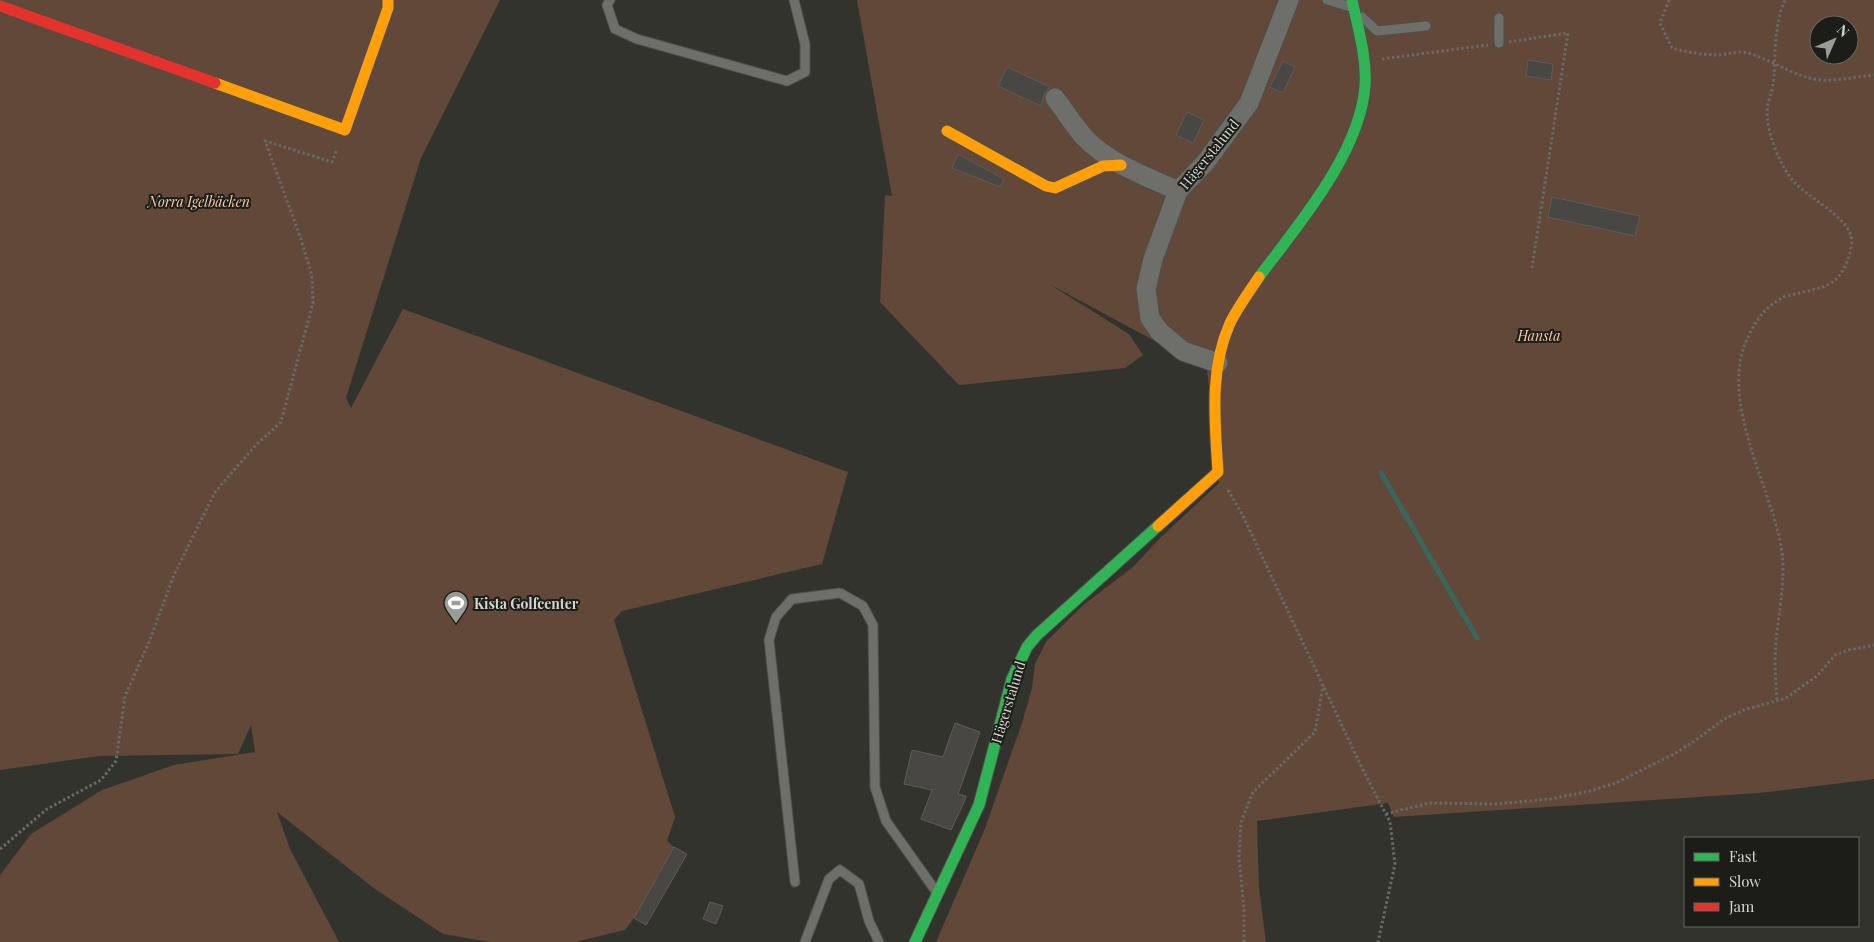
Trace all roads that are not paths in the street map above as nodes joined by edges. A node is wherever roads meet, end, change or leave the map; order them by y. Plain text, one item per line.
1 (388, 0) edge
2 (610, 0) edge
3 (794, 0) edge
4 (1289, 0) edge
5 (1327, 0) edge
6 (1352, 4) edge
7 (0, 6) edge
8 (1499, 18) dead end
9 (1426, 26) dead end
10 (1499, 43) road end
11 (1055, 98) dead end
12 (947, 131) dead end
13 (1121, 165) junction
14 (1178, 191) junction
15 (1218, 363) junction
16 (796, 882) dead end
17 (938, 894) junction
18 (805, 942) edge
19 (879, 942) edge
20 (914, 942) edge

1 - 7 street
2 - 3 lane
4 - 14 street, Hägerstalund
5 - 6 lane
6 - 9 lane
6 - 15 street
8 - 10 lane
11 - 13 street
12 - 13 street
13 - 14 street
14 - 15 street, Hägerstalund
15 - 17 street, Hägerstalund
16 - 17 lane
17 - 20 street, Hägerstalund
18 - 19 lane

